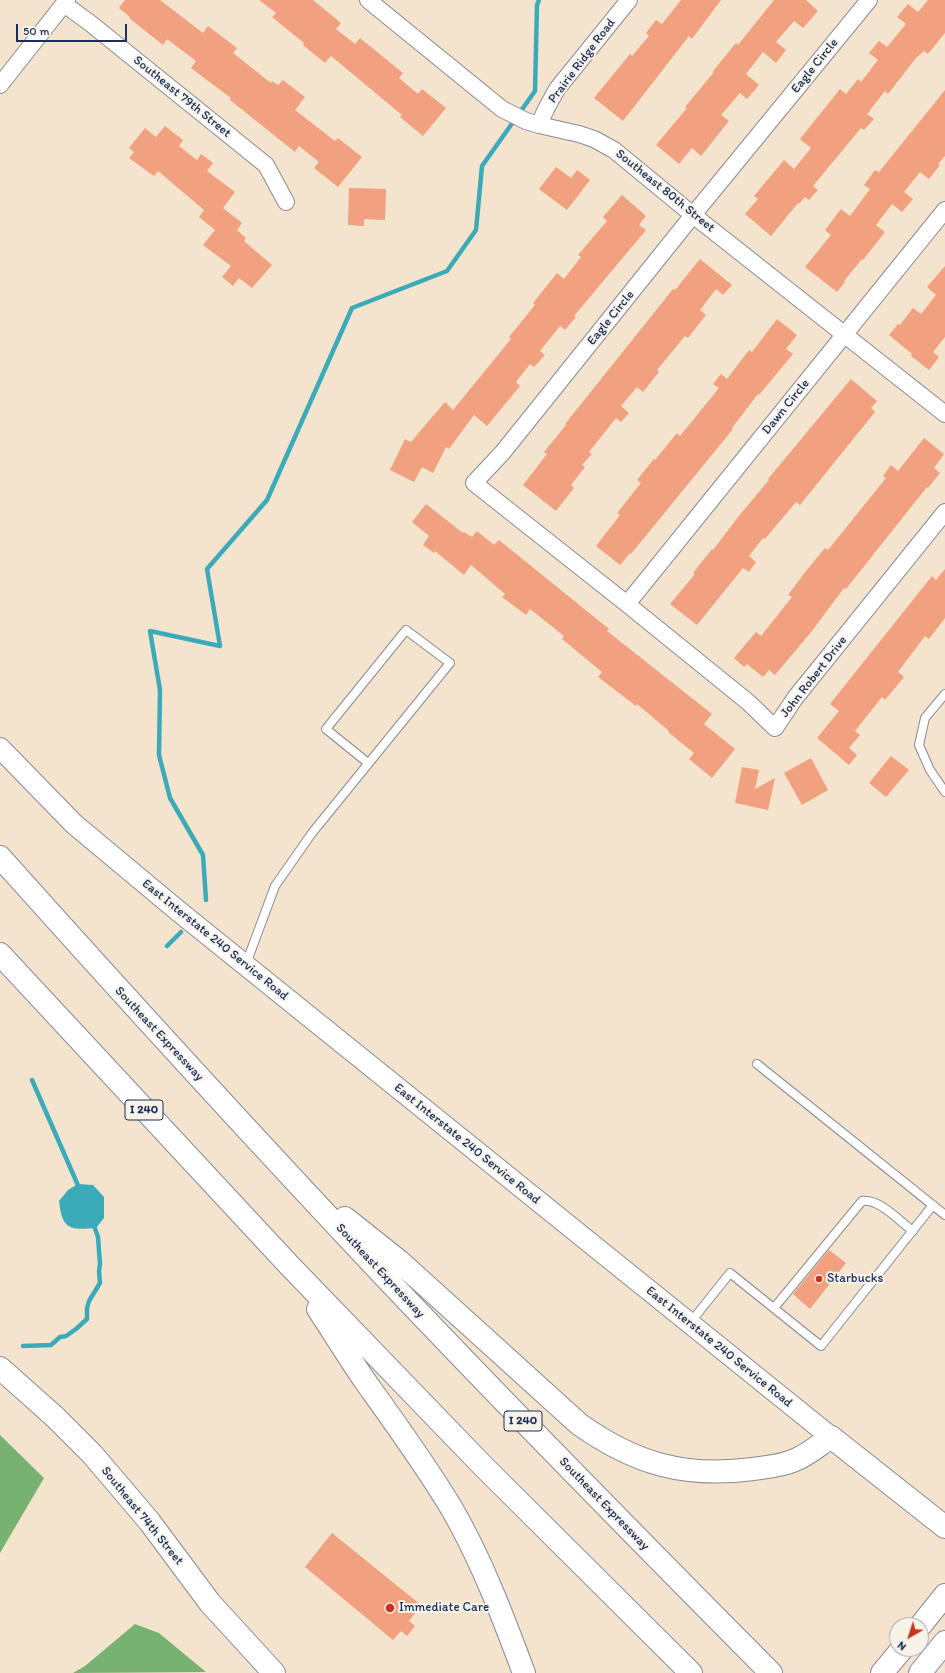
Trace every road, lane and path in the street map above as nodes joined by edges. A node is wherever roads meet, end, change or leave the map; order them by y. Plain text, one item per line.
1 (368, 0) edge
2 (629, 0) edge
3 (869, 0) edge
4 (66, 2) edge
5 (0, 85) edge
6 (533, 123) junction
7 (286, 202) dead end
8 (945, 210) edge
9 (693, 215) junction
10 (845, 334) junction
11 (945, 414) edge
12 (945, 512) edge
13 (627, 604) junction
14 (945, 694) edge
15 (0, 748) edge
16 (368, 763) junction
17 (945, 792) edge
18 (0, 858) edge
19 (0, 954) edge
20 (246, 965) junction
21 (757, 1064) dead end
22 (280, 1165) junction
23 (933, 1205) junction
24 (945, 1215) edge
25 (913, 1231) junction
26 (289, 1265) junction
27 (774, 1308) junction
28 (690, 1324) junction
29 (0, 1368) edge
30 (831, 1437) junction
31 (945, 1526) edge
32 (945, 1595) edge
33 (927, 1617) edge
34 (945, 1642) edge
35 (895, 1657) edge
36 (274, 1673) edge
37 (524, 1673) edge
38 (691, 1673) edge
39 (771, 1673) edge
40 (882, 1673) edge
41 (920, 1673) edge

1 - 6 street, Southeast 80th Street
2 - 6 street, Prairie Ridge Road
3 - 9 street, Eagle Circle
4 - 5 street
4 - 7 street, Southeast 79th Street
6 - 9 street, Southeast 80th Street
8 - 10 street, Dawn Circle
9 - 10 street, Southeast 80th Street
9 - 13 street, Eagle Circle
10 - 11 street, Southeast 80th Street
10 - 13 street, Dawn Circle
12 - 13 street, John Robert Drive
14 - 17 lane
15 - 20 street, East Interstate 240 Service Road
16 - 16 lane
16 - 20 lane
18 - 22 main road, Southeast Expressway / I 240
19 - 26 main road, I 240
20 - 28 street, East Interstate 240 Service Road
21 - 23 lane
22 - 30 main road
22 - 39 main road, Southeast Expressway / I 240
23 - 24 lane
23 - 25 lane
25 - 27 lane
25 - 27 lane
26 - 37 main road
26 - 38 main road, I 240
27 - 28 lane
28 - 30 street, East Interstate 240 Service Road
29 - 36 main road, Southeast 74th Street
30 - 31 main road, East Interstate 240 Service Road
32 - 33 main road
34 - 41 main road
35 - 40 main road

